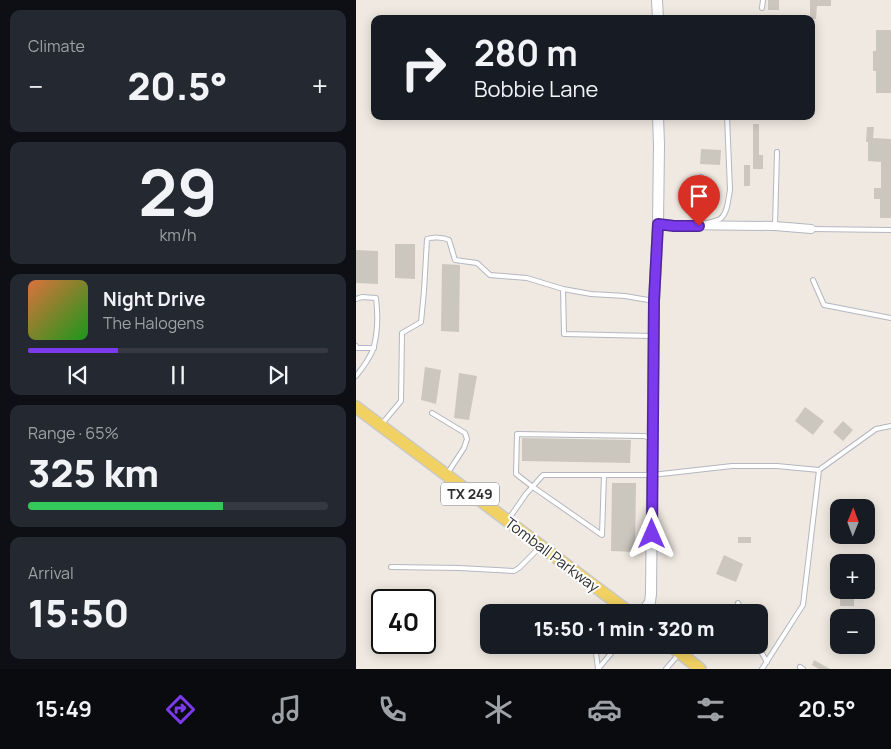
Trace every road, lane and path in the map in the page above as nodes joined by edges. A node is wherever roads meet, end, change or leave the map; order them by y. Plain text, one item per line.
1 (657, 0) edge
2 (763, 0) edge
3 (762, 8) dead end
4 (658, 15) edge
5 (658, 120) edge
6 (728, 120) edge
7 (777, 152) dead end
8 (702, 177) dead end
9 (658, 224) junction
10 (699, 226) junction
11 (775, 226) junction
12 (811, 229) joint
13 (891, 230) edge
14 (813, 280) dead end
15 (563, 289) junction
16 (356, 300) edge
17 (654, 301) junction
18 (891, 318) edge
19 (654, 336) junction
20 (356, 346) edge
21 (374, 348) junction
22 (356, 376) edge
23 (356, 407) edge
24 (432, 413) dead end
25 (381, 426) junction
26 (891, 426) edge
27 (652, 438) junction
28 (819, 470) junction
29 (446, 475) junction
30 (604, 475) junction
31 (652, 475) junction
32 (533, 487) junction
33 (507, 522) junction
34 (540, 547) junction
35 (391, 568) dead end
36 (617, 604) edge
37 (649, 604) edge
38 (596, 654) edge
39 (610, 654) edge
40 (679, 654) edge
41 (681, 654) edge
42 (762, 654) edge
43 (767, 662) junction
44 (666, 669) edge
45 (700, 669) edge
46 (762, 669) edge

1 - 4 street
2 - 3 lane
5 - 9 street
6 - 10 lane
7 - 11 lane
8 - 10 lane
9 - 10 street
9 - 17 street
10 - 11 street
11 - 12 street
12 - 13 lane
14 - 18 lane
15 - 17 lane
15 - 19 lane
15 - 25 lane
16 - 21 lane
17 - 19 street
19 - 27 street
20 - 21 lane
21 - 22 lane
23 - 25 main road, Tomball Parkway / TX 249
24 - 29 lane
25 - 29 main road, Tomball Parkway / TX 249
26 - 28 lane
27 - 31 street
27 - 32 lane
28 - 31 lane
28 - 43 lane
29 - 33 main road, Tomball Parkway / TX 249
30 - 31 lane
30 - 32 lane
30 - 32 lane
31 - 37 street
32 - 33 lane
33 - 34 main road, Tomball Parkway / TX 249
34 - 35 lane
34 - 36 main road, Tomball Parkway / TX 249
38 - 39 lane
40 - 44 lane
41 - 45 main road
42 - 43 lane
43 - 46 lane

